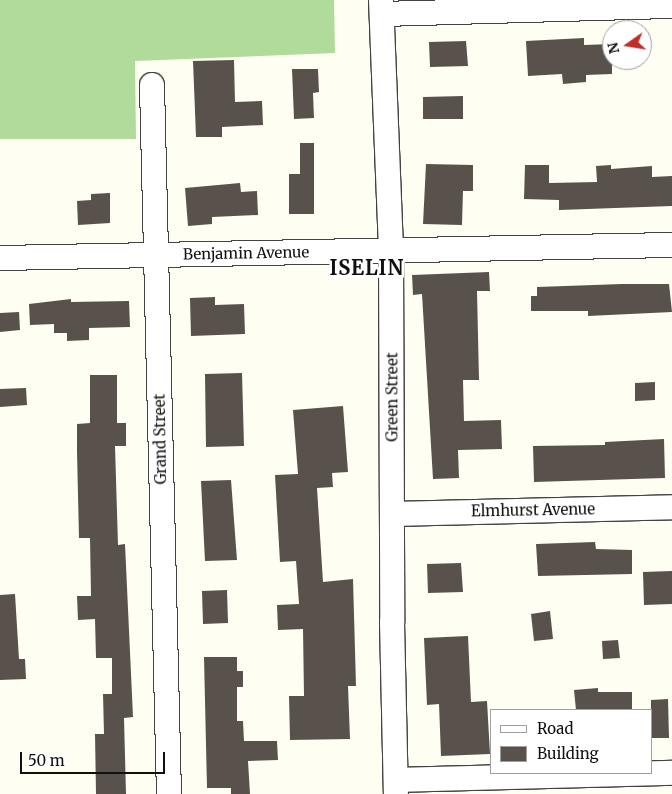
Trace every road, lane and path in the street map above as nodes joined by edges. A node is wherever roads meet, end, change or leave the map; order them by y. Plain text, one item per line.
1 (666, 6) edge
2 (382, 7) edge
3 (152, 85) dead end
4 (672, 245) edge
5 (391, 249) junction
6 (156, 255) junction
7 (0, 258) edge
8 (672, 507) edge
9 (394, 514) junction
10 (672, 773) edge
11 (396, 787) edge
12 (169, 794) edge

1 - 2 street
2 - 5 street, Green Street
3 - 6 street, Grand Street
4 - 5 street, Benjamin Avenue
5 - 6 street, Benjamin Avenue
5 - 9 street, Green Street
6 - 7 street, Benjamin Avenue
6 - 12 street, Grand Street
8 - 9 street, Elmhurst Avenue
9 - 11 street, Green Street
10 - 11 street

